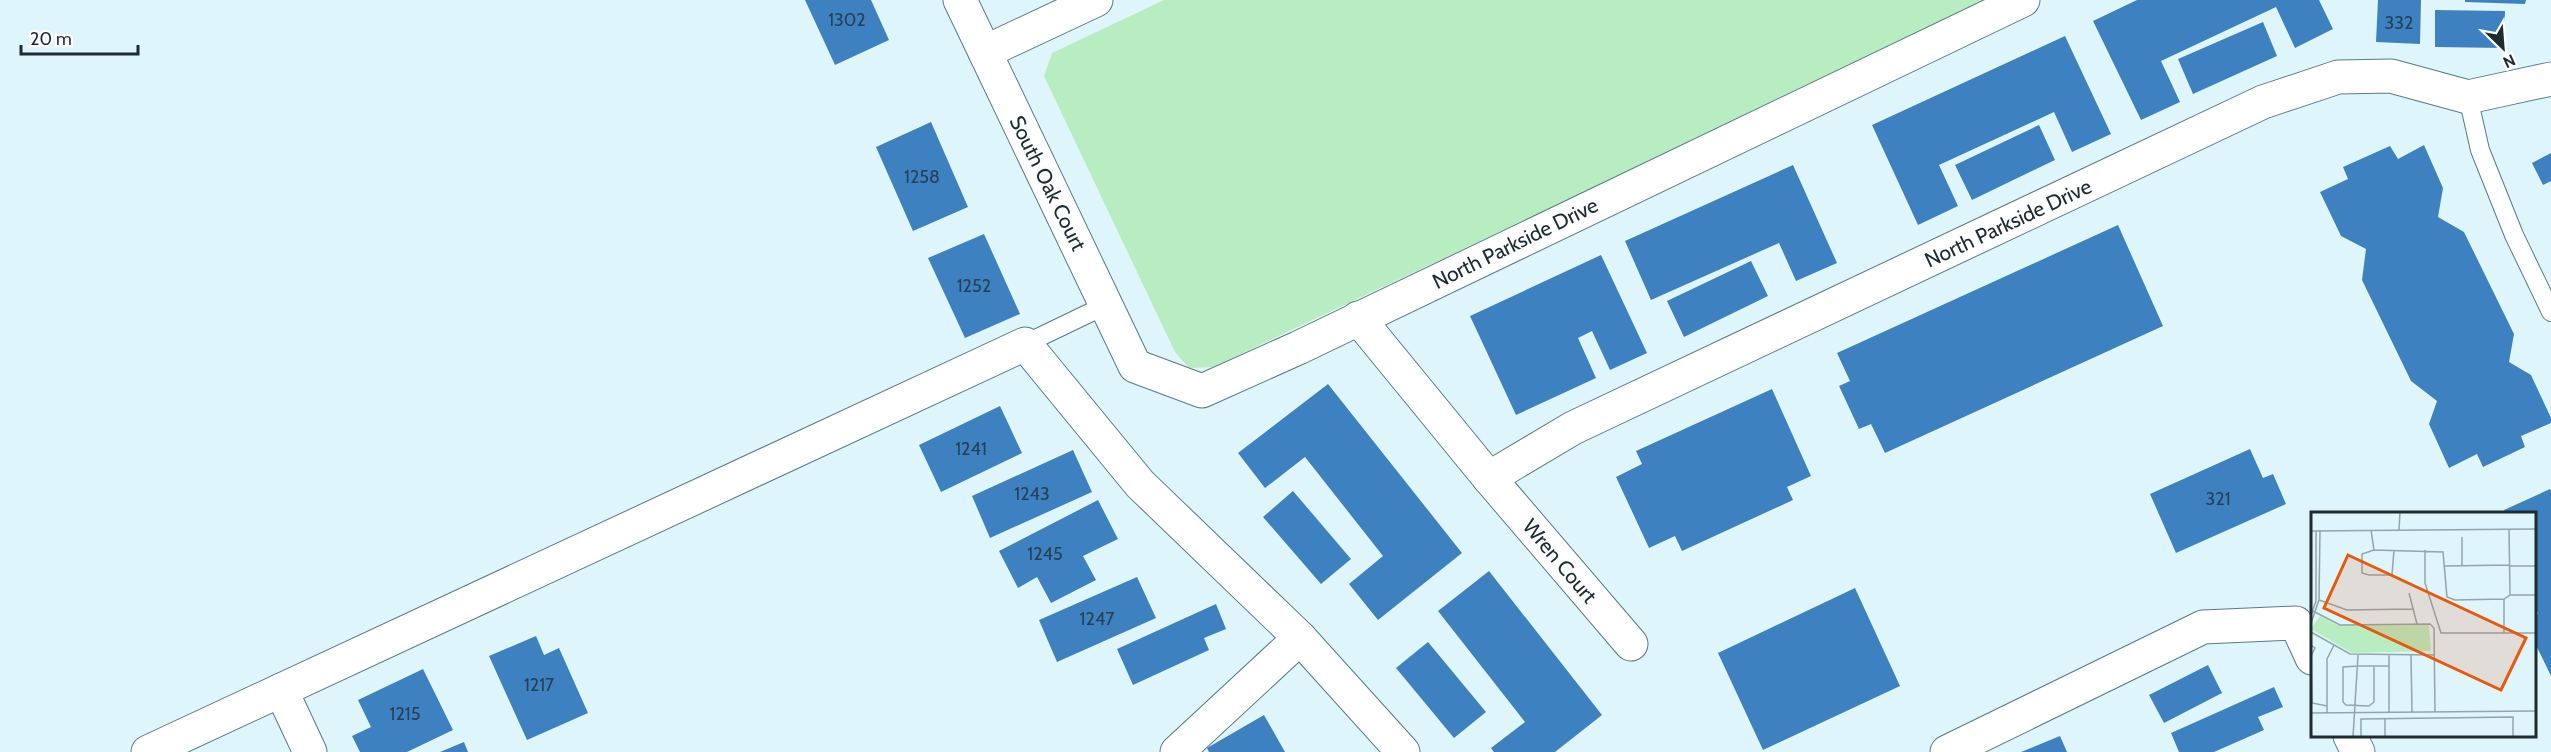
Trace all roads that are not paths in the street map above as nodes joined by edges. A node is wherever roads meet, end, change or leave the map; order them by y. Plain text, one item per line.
1 (960, 0) edge
2 (1096, 0) edge
3 (2023, 0) edge
4 (985, 52) junction
5 (2551, 79) edge
6 (2468, 96) junction
7 (1106, 305) junction
8 (2551, 312) edge
9 (1358, 318) junction
10 (1024, 344) junction
11 (1135, 366) joint
12 (1489, 478) junction
13 (1300, 638) junction
14 (1630, 644) dead end
15 (2311, 654) edge
16 (281, 690) junction
17 (2351, 737) edge
18 (148, 752) edge
19 (310, 752) edge
20 (1177, 752) edge
21 (1402, 752) edge
22 (1947, 752) edge
23 (2358, 752) edge

1 - 4 street, South Oak Court
2 - 4 street
3 - 9 street, North Parkside Drive
4 - 7 street, South Oak Court
5 - 6 street, North Parkside Drive
6 - 8 lane
6 - 12 street, North Parkside Drive
7 - 10 lane
7 - 11 street, South Oak Court
9 - 11 street, North Parkside Drive
9 - 12 street, Wren Court
10 - 13 street
10 - 16 street
12 - 14 street, Wren Court
13 - 20 street
13 - 21 street
15 - 22 street
16 - 18 street
16 - 19 street
17 - 23 street

